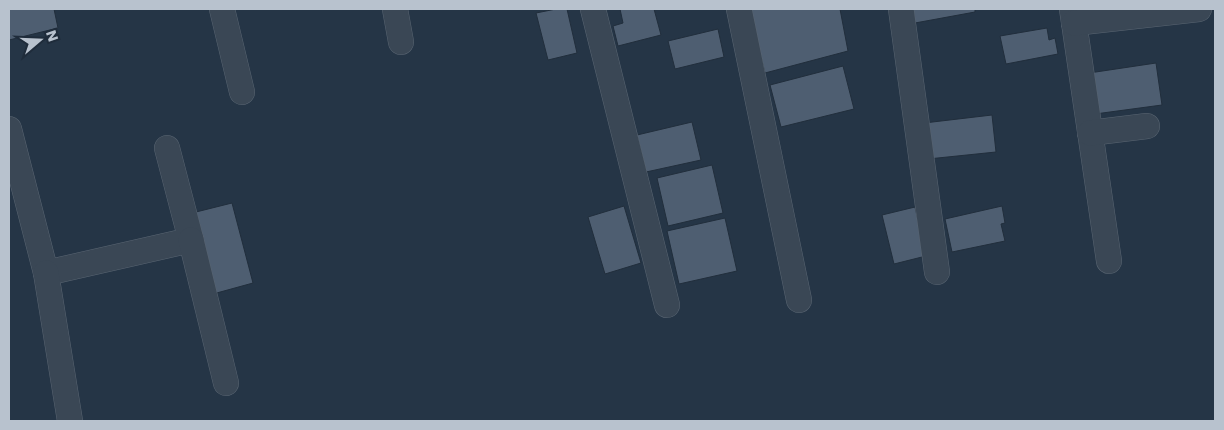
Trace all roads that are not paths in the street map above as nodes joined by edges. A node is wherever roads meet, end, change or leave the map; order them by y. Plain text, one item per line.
1 (222, 9) edge
2 (395, 9) edge
3 (593, 9) edge
4 (739, 9) edge
5 (901, 9) edge
6 (1199, 9) edge
7 (1073, 16) edge
8 (401, 42) dead end
9 (242, 92) dead end
10 (1147, 126) dead end
11 (9, 130) edge
12 (1090, 133) junction
13 (167, 148) dead end
14 (191, 240) junction
15 (1109, 261) dead end
16 (937, 272) dead end
17 (46, 273) junction
18 (799, 300) dead end
19 (667, 305) dead end
20 (226, 383) dead end
21 (70, 421) edge

1 - 9 street
2 - 8 street
3 - 19 street
4 - 18 street
5 - 16 street
6 - 7 street
7 - 12 street
10 - 12 street
11 - 17 street
12 - 15 street
13 - 14 street
14 - 17 street
14 - 20 street
17 - 21 street

